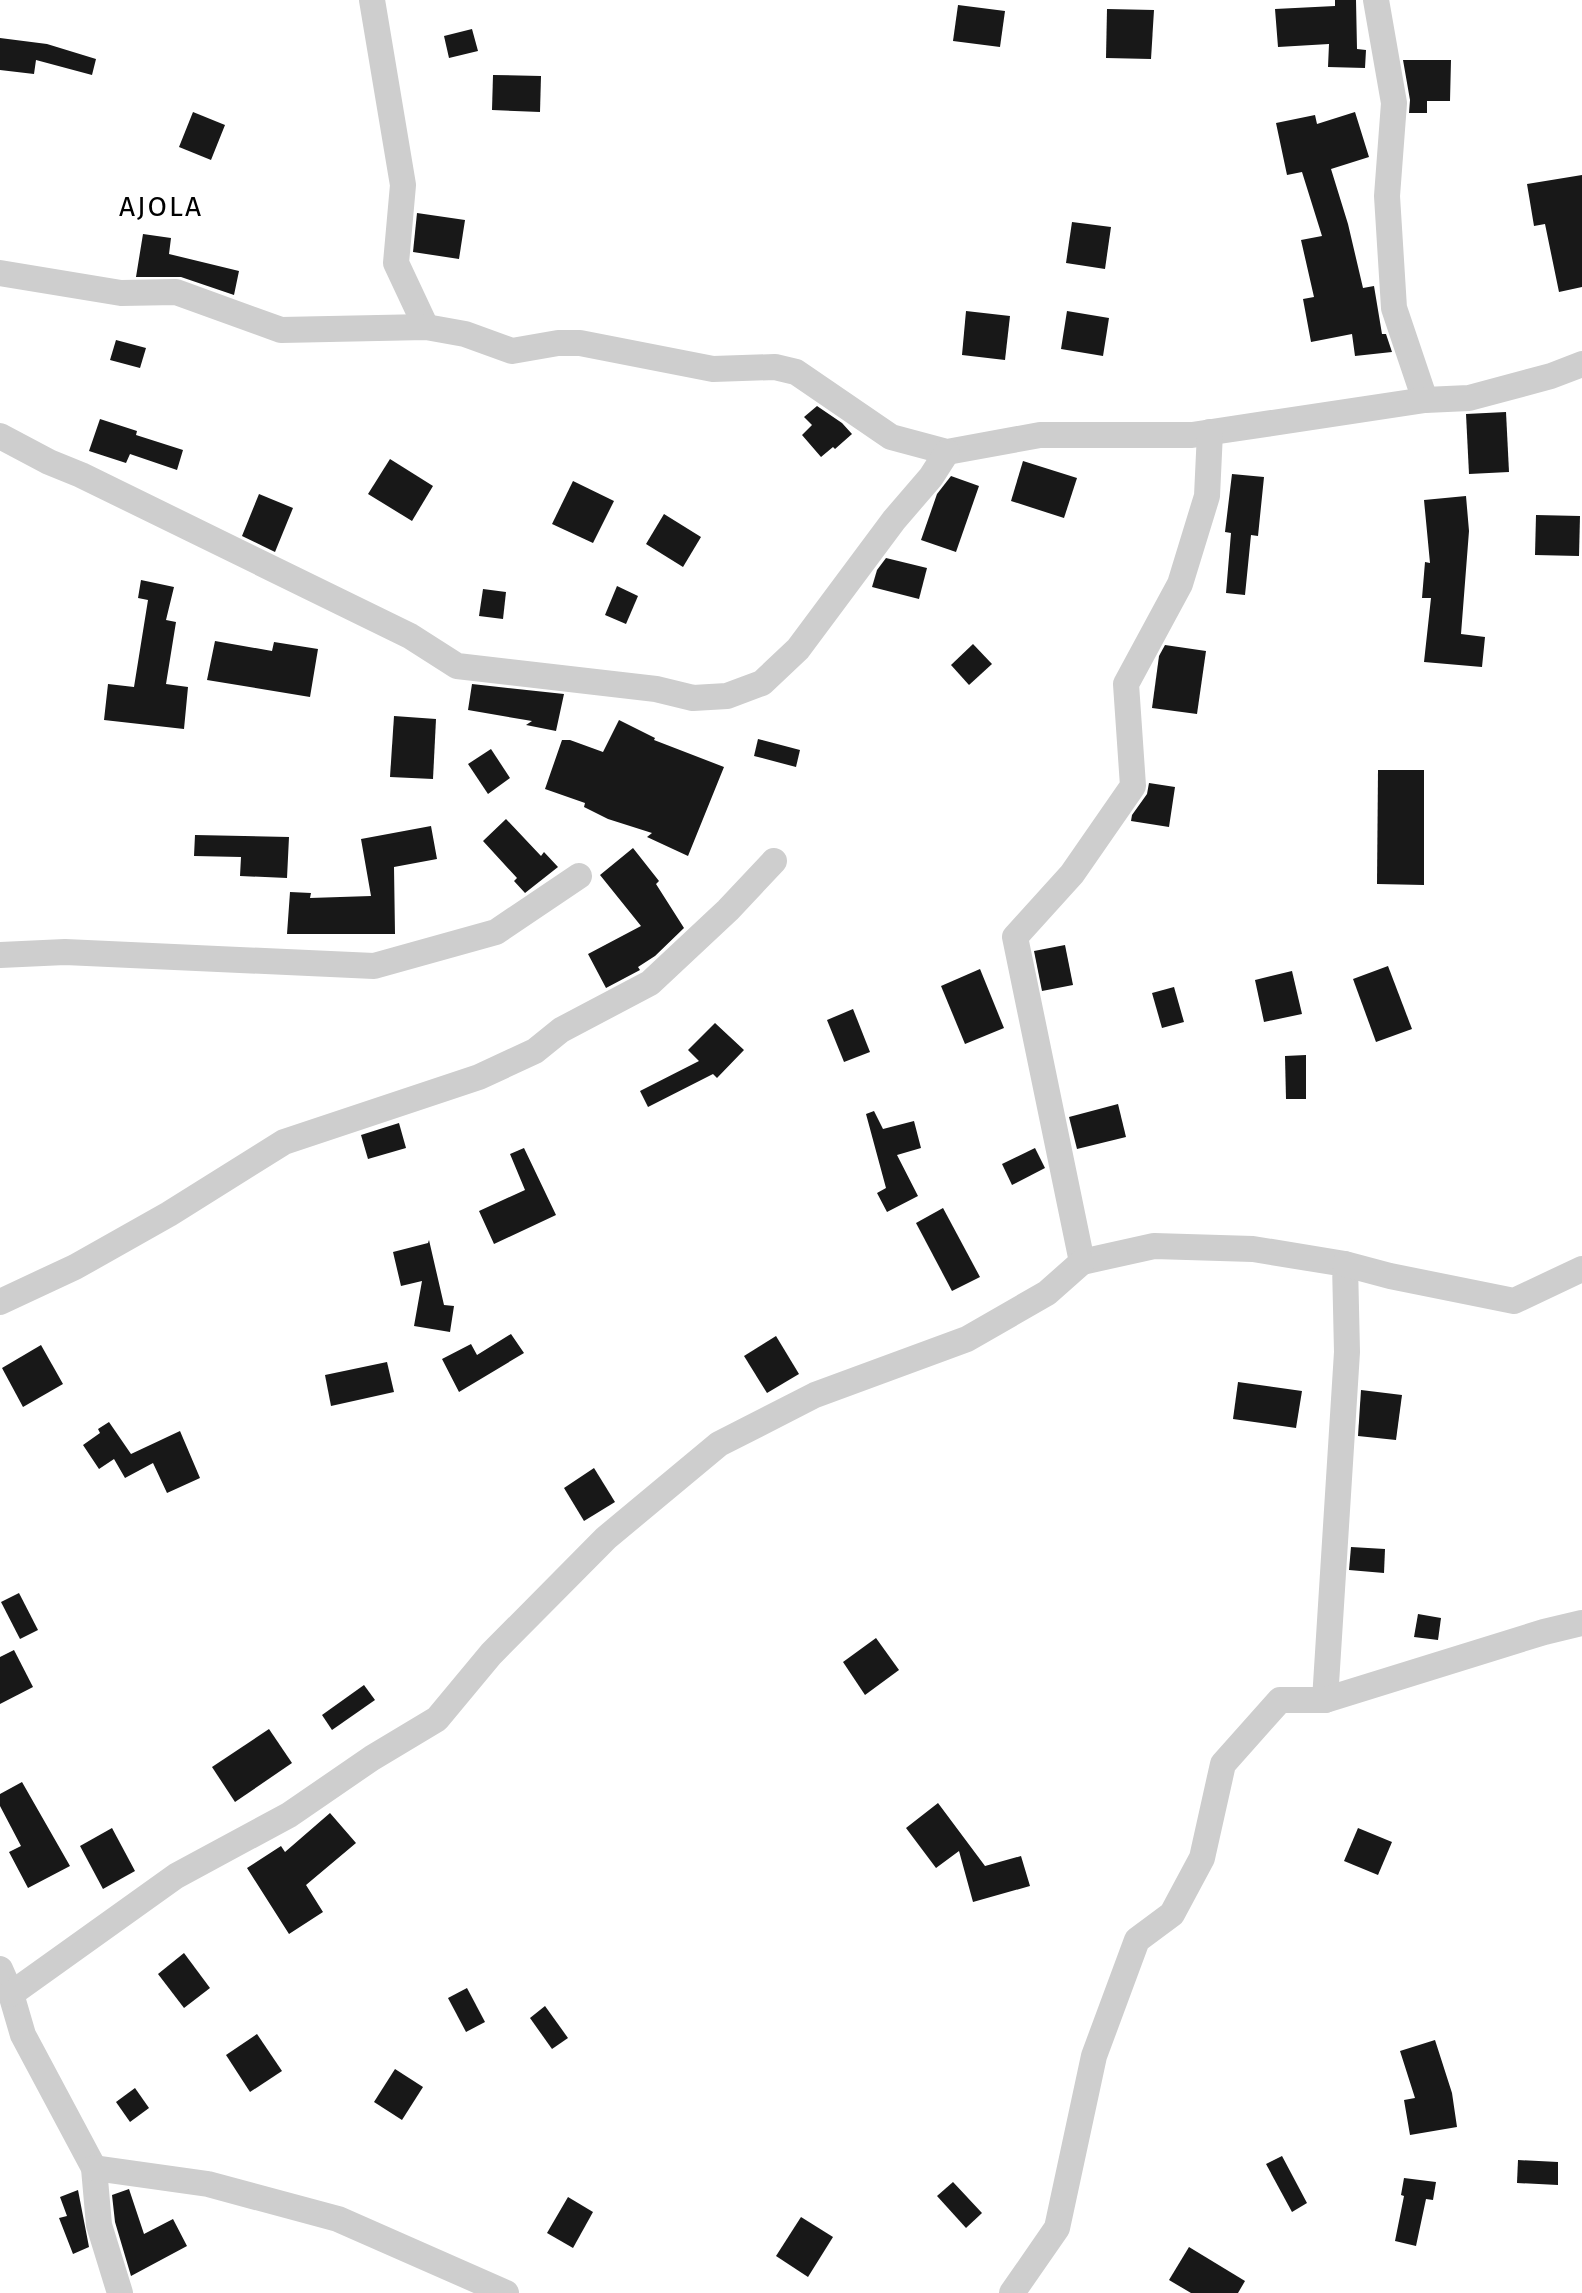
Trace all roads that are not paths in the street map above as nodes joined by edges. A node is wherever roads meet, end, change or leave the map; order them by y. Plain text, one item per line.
1 (372, 0) edge
2 (1376, 0) edge
3 (0, 273) edge
4 (426, 327) junction
5 (1582, 364) edge
6 (1425, 400) junction
7 (1210, 432) junction
8 (0, 436) edge
9 (947, 452) junction
10 (774, 861) dead end
11 (579, 876) dead end
12 (0, 955) edge
13 (1082, 1262) junction
14 (1345, 1264) junction
15 (1582, 1269) edge
16 (0, 1302) edge
17 (1582, 1623) edge
18 (1325, 1700) junction
19 (0, 1969) edge
20 (11, 1994) junction
21 (94, 2168) junction
22 (120, 2293) edge
23 (506, 2293) edge
24 (1012, 2293) edge

1 - 4 street
2 - 6 street
3 - 4 street
4 - 9 street
5 - 6 street
6 - 7 street
7 - 9 street
7 - 13 street
8 - 9 street
10 - 16 street
11 - 12 street
13 - 14 street
13 - 20 street
14 - 15 street
14 - 18 street
17 - 18 street
18 - 24 street
19 - 20 street
20 - 21 street
21 - 22 street
21 - 23 street

